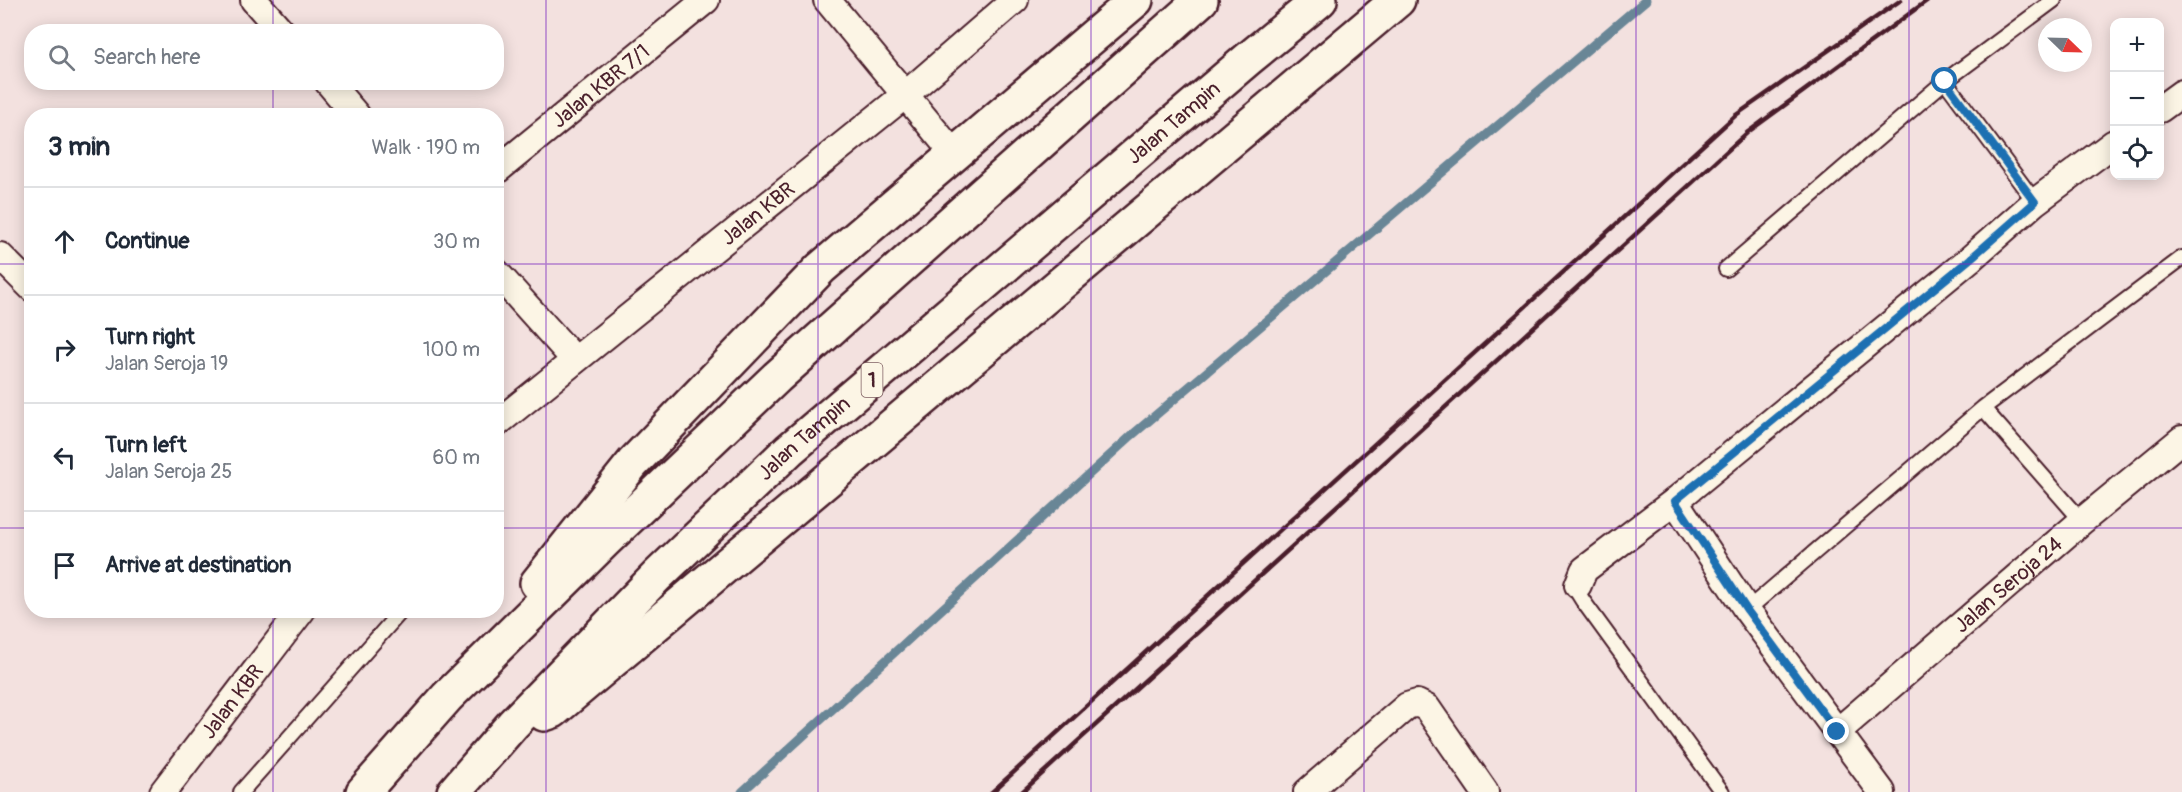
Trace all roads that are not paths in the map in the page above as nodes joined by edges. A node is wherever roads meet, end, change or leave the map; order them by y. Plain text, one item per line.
1 (254, 0) edge
2 (706, 0) edge
3 (827, 0) edge
4 (1015, 0) edge
5 (1136, 0) edge
6 (1202, 0) edge
7 (1320, 0) edge
8 (1398, 0) edge
9 (2054, 0) edge
10 (275, 24) edge
11 (1945, 81) junction
12 (335, 90) edge
13 (2182, 93) edge
14 (905, 94) junction
15 (2164, 106) edge
16 (350, 108) edge
17 (2110, 147) edge
18 (954, 154) junction
19 (504, 164) edge
20 (2035, 202) junction
21 (0, 255) edge
22 (2182, 258) edge
23 (1726, 269) dead end
24 (24, 280) edge
25 (504, 281) edge
26 (575, 360) junction
27 (1983, 408) junction
28 (504, 418) edge
29 (2182, 439) edge
30 (1675, 501) junction
31 (2082, 521) junction
32 (1578, 585) joint
33 (1747, 610) junction
34 (296, 618) edge
35 (395, 618) edge
36 (447, 697) junction
37 (513, 724) junction
38 (1837, 732) junction
39 (255, 775) junction
40 (163, 792) edge
41 (241, 792) edge
42 (257, 792) edge
43 (363, 792) edge
44 (454, 792) edge
45 (1307, 792) edge
46 (1485, 792) edge
47 (1722, 792) edge
48 (1882, 792) edge

1 - 10 street
2 - 19 street, Jalan KBR 7/1
3 - 14 street
4 - 14 street, Jalan KBR
5 - 18 highway
6 - 36 highway
7 - 37 highway, Jalan Tampin / 1
8 - 37 highway
9 - 11 lane
11 - 20 lane
11 - 23 lane
12 - 16 street
13 - 15 street
14 - 18 street
14 - 26 street, Jalan KBR
17 - 20 street
18 - 36 highway
20 - 30 street
21 - 24 street
22 - 27 lane
25 - 26 street
26 - 28 street, Jalan KBR
27 - 31 lane
27 - 33 lane
29 - 31 street, Jalan Seroja 24
30 - 32 street
30 - 33 street
31 - 38 street, Jalan Seroja 24
32 - 47 lane
33 - 38 street
34 - 40 street, Jalan KBR
35 - 39 lane
36 - 43 highway
37 - 44 highway, Jalan Tampin / 1
38 - 48 street
39 - 41 lane
39 - 42 lane
45 - 46 street

